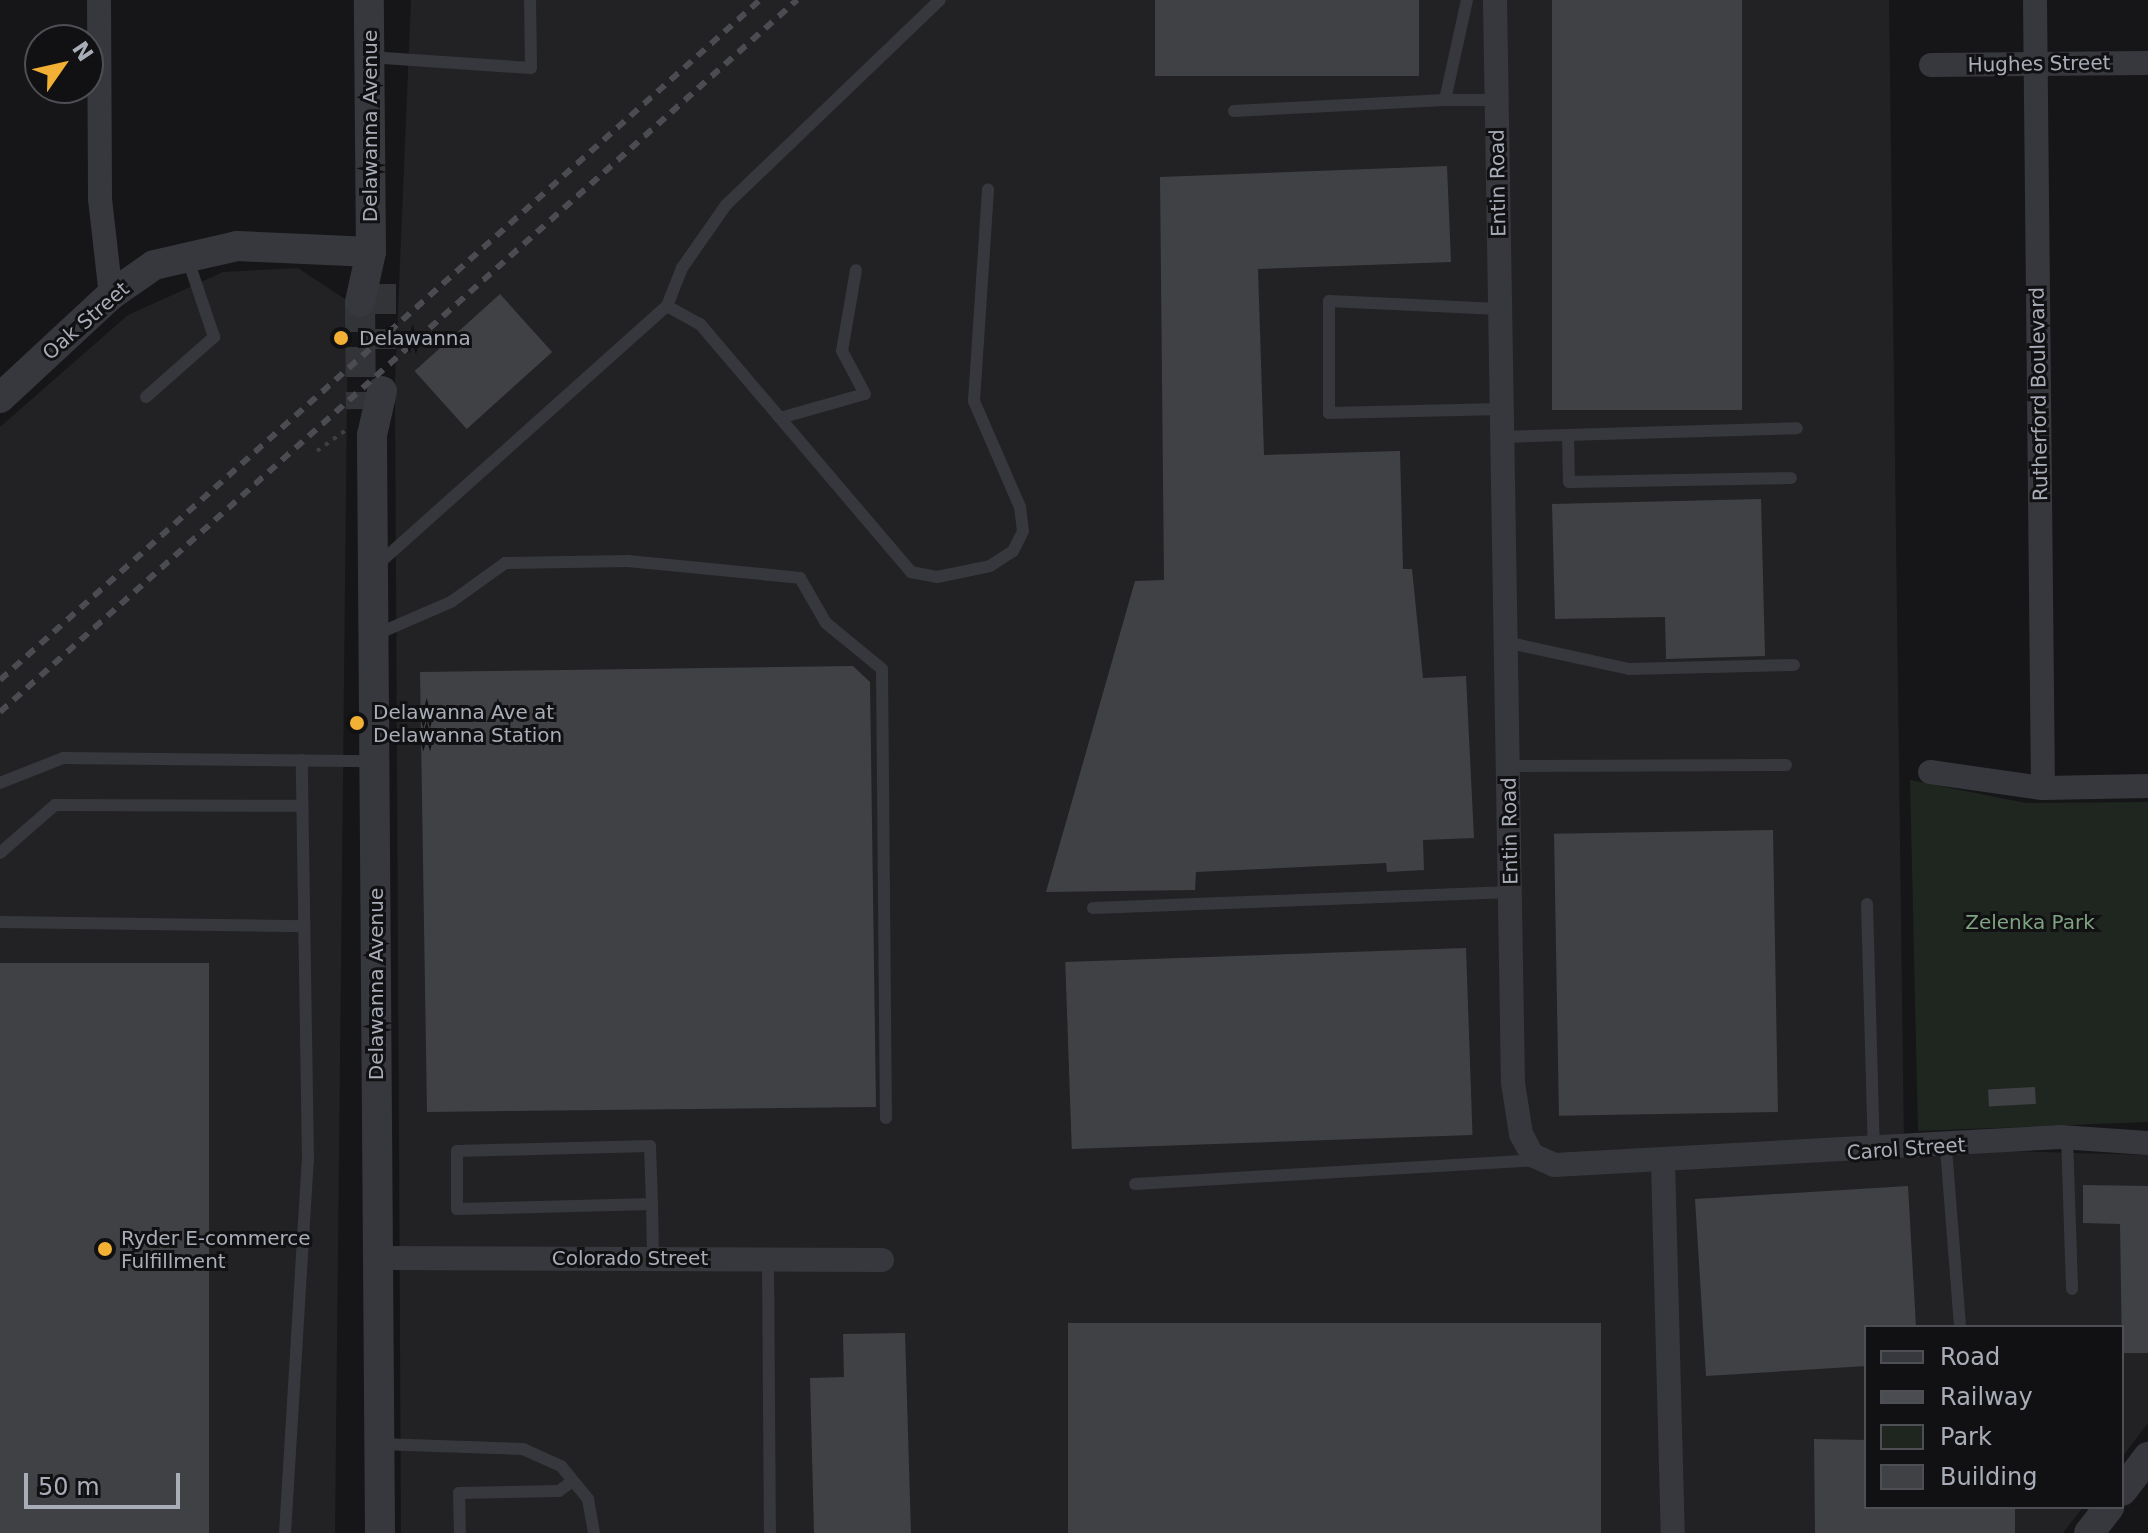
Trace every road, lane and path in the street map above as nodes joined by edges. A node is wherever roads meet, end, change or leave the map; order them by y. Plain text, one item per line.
1 (99, 0) edge
2 (369, 0) edge
3 (530, 0) edge
4 (940, 0) edge
5 (1467, 0) edge
6 (1495, 0) edge
7 (2035, 0) edge
8 (369, 57) junction
9 (2148, 63) edge
10 (2036, 64) junction
11 (1931, 65) dead end
12 (1445, 100) junction
13 (1496, 100) junction
14 (1234, 111) dead end
15 (988, 189) dead end
16 (371, 252) junction
17 (186, 254) junction
18 (856, 270) dead end
19 (371, 293) tunnel mouth
20 (111, 295) junction
21 (667, 306) junction
22 (1499, 309) junction
23 (146, 397) dead end
24 (0, 398) edge
25 (1501, 409) junction
26 (367, 415) joint
27 (780, 418) junction
28 (1797, 428) dead end
29 (1568, 436) junction
30 (1502, 437) junction
31 (317, 451) dead end
32 (1791, 478) dead end
33 (373, 568) junction
34 (374, 635) junction
35 (1510, 643) junction
36 (1794, 665) dead end
37 (302, 760) junction
38 (375, 761) junction
39 (1786, 765) dead end
40 (1509, 766) junction
41 (1930, 772) dead end
42 (0, 783) edge
43 (2148, 786) edge
44 (2043, 788) junction
45 (302, 806) junction
46 (0, 853) edge
47 (1511, 892) junction
48 (1867, 904) dead end
49 (1093, 908) dead end
50 (0, 922) edge
51 (304, 926) junction
52 (886, 1118) dead end
53 (2067, 1137) junction
54 (2148, 1143) edge
55 (1946, 1148) junction
56 (1874, 1152) junction
57 (1543, 1160) junction
58 (1663, 1162) junction
59 (1135, 1184) dead end
60 (652, 1204) junction
61 (378, 1258) junction
62 (653, 1258) junction
63 (768, 1259) junction
64 (882, 1260) dead end
65 (2072, 1289) dead end
66 (1960, 1325) edge
67 (380, 1444) junction
68 (2148, 1457) edge
69 (573, 1481) junction
70 (2124, 1488) edge
71 (2107, 1509) edge
72 (285, 1533) edge
73 (380, 1533) edge
74 (460, 1533) edge
75 (594, 1533) edge
76 (770, 1533) edge
77 (1673, 1533) edge
78 (2089, 1533) edge

1 - 20 street
2 - 8 street, Delawanna Avenue
3 - 8 lane
4 - 21 lane
5 - 12 lane
6 - 13 street, Entin Road
7 - 10 street, Rutherford Boulevard
8 - 16 street, Delawanna Avenue
9 - 10 street, Hughes Street
10 - 11 street, Hughes Street
10 - 44 street, Rutherford Boulevard
12 - 13 lane
12 - 14 lane
13 - 22 street, Entin Road
15 - 27 lane
16 - 17 street, Oak Street
16 - 19 street, Delawanna Avenue
17 - 20 street, Oak Street
17 - 23 lane
18 - 27 lane
20 - 24 street, Oak Street
21 - 27 lane
21 - 33 lane
22 - 25 street, Entin Road
22 - 25 lane
25 - 30 street, Entin Road
26 - 31 path
26 - 33 street, Delawanna Avenue
28 - 29 lane
29 - 30 lane
29 - 32 lane
30 - 35 street, Entin Road
33 - 34 street, Delawanna Avenue
34 - 38 street, Delawanna Avenue
34 - 52 lane
35 - 36 lane
35 - 40 street, Entin Road
37 - 38 lane
37 - 42 lane
37 - 45 lane
38 - 61 street, Delawanna Avenue
39 - 40 lane
40 - 47 street, Entin Road
41 - 44 street
43 - 44 street
45 - 46 lane
45 - 51 lane
47 - 49 lane
47 - 57 street, Entin Road
48 - 56 lane
50 - 51 lane
51 - 72 lane
53 - 54 street, Carol Street
53 - 55 street, Carol Street
53 - 65 lane
55 - 56 street, Carol Street
55 - 66 lane
56 - 58 street, Carol Street
57 - 58 street
57 - 59 lane
58 - 77 street
60 - 60 lane
60 - 62 lane
61 - 62 street, Colorado Street
61 - 67 street, Delawanna Avenue
62 - 63 street, Colorado Street
63 - 64 street, Colorado Street
63 - 76 lane
67 - 69 lane
67 - 73 street, Delawanna Avenue
68 - 70 street
69 - 74 lane
69 - 75 lane
71 - 78 street

